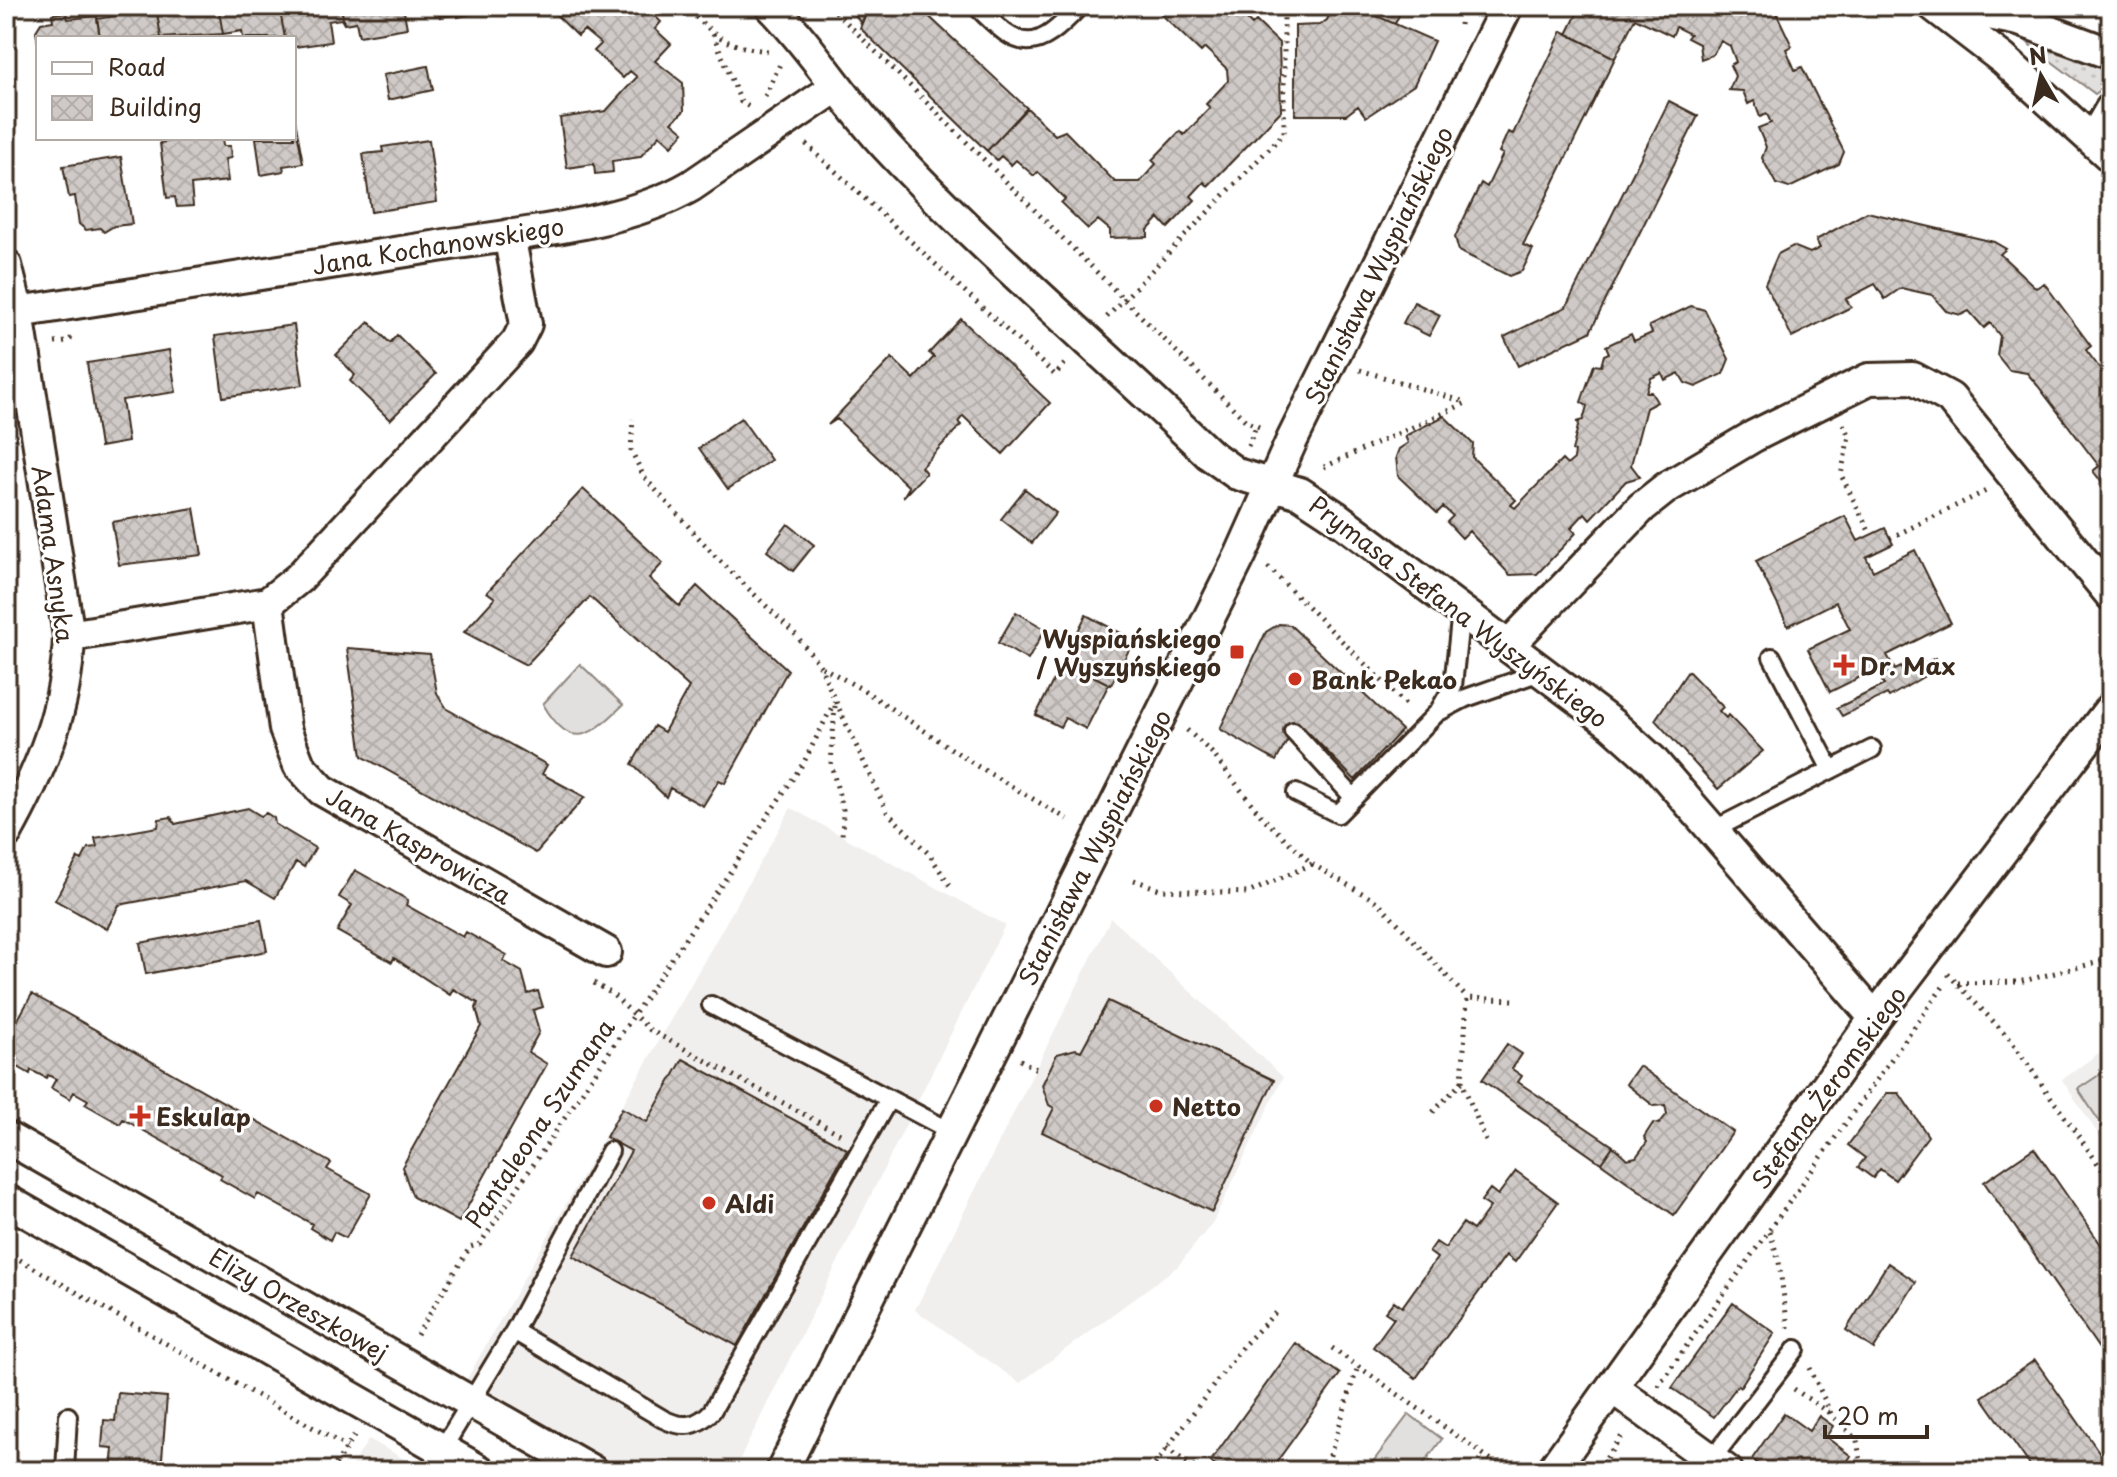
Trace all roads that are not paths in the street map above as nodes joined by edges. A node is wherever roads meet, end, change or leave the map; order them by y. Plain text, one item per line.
1 (771, 6) edge
2 (793, 6) edge
3 (976, 6) edge
4 (1080, 6) edge
5 (1507, 6) edge
6 (1934, 6) edge
7 (1949, 6) edge
8 (797, 48) junction
9 (2111, 54) edge
10 (836, 87) junction
11 (2111, 109) edge
12 (2105, 145) edge
13 (509, 235) junction
14 (6, 265) edge
15 (12, 314) edge
16 (1272, 485) junction
17 (2111, 595) edge
18 (268, 603) junction
19 (1461, 610) junction
20 (69, 636) junction
21 (1509, 645) junction
22 (1772, 657) dead end
23 (1543, 671) junction
24 (1432, 719) junction
25 (2107, 722) edge
26 (1293, 731) dead end
27 (1872, 749) dead end
28 (1831, 770) junction
29 (1296, 793) dead end
30 (1354, 798) junction
31 (1715, 829) junction
32 (6, 833) edge
33 (606, 952) dead end
34 (711, 1005) dead end
35 (1875, 1018) junction
36 (889, 1099) junction
37 (952, 1132) junction
38 (6, 1137) edge
39 (610, 1151) dead end
40 (6, 1200) edge
41 (514, 1331) junction
42 (1796, 1349) dead end
43 (1613, 1388) junction
44 (473, 1404) junction
45 (68, 1416) dead end
46 (436, 1460) edge
47 (1720, 1465) edge
48 (65, 1471) edge
49 (480, 1471) edge
50 (592, 1471) edge
51 (782, 1471) edge
52 (1552, 1471) edge

1 - 8 street, Prymasa Stefana Wyszyńskiego
2 - 8 street, Prymasa Stefana Wyszyńskiego
3 - 4 lane
5 - 16 street, Stanisława Wyspiańskiego
6 - 12 street
7 - 9 street
8 - 10 street, Prymasa Stefana Wyszyńskiego
10 - 13 street, Jana Kochanowskiego
10 - 16 street, Prymasa Stefana Wyszyńskiego
11 - 12 street
13 - 15 street, Jana Kochanowskiego
13 - 18 street
14 - 15 street, Adama Asnyka
15 - 20 street, Adama Asnyka
16 - 19 street, Prymasa Stefana Wyszyńskiego
16 - 37 street, Stanisława Wyspiańskiego
17 - 21 street
18 - 20 street
18 - 33 street, Jana Kasprowicza
19 - 21 street, Prymasa Stefana Wyszyńskiego
19 - 24 lane
20 - 32 street, Adama Asnyka
21 - 23 street, Prymasa Stefana Wyszyńskiego
22 - 28 lane
23 - 24 lane
23 - 31 street, Prymasa Stefana Wyszyńskiego
24 - 30 lane
25 - 35 street, Stefana Żeromskiego
26 - 30 lane
27 - 28 lane
28 - 31 lane
29 - 30 lane
31 - 35 street, Prymasa Stefana Wyszyńskiego
34 - 36 lane
35 - 43 street, Stefana Żeromskiego
36 - 37 lane
36 - 41 lane
37 - 51 street, Stanisława Wyspiańskiego
38 - 44 street, Elizy Orzeszkowej
39 - 41 lane
40 - 46 street
41 - 44 lane
42 - 47 lane
43 - 47 street
43 - 52 street, Stefana Żeromskiego
44 - 46 lane
44 - 50 street, Elizy Orzeszkowej
45 - 48 lane
46 - 49 street

